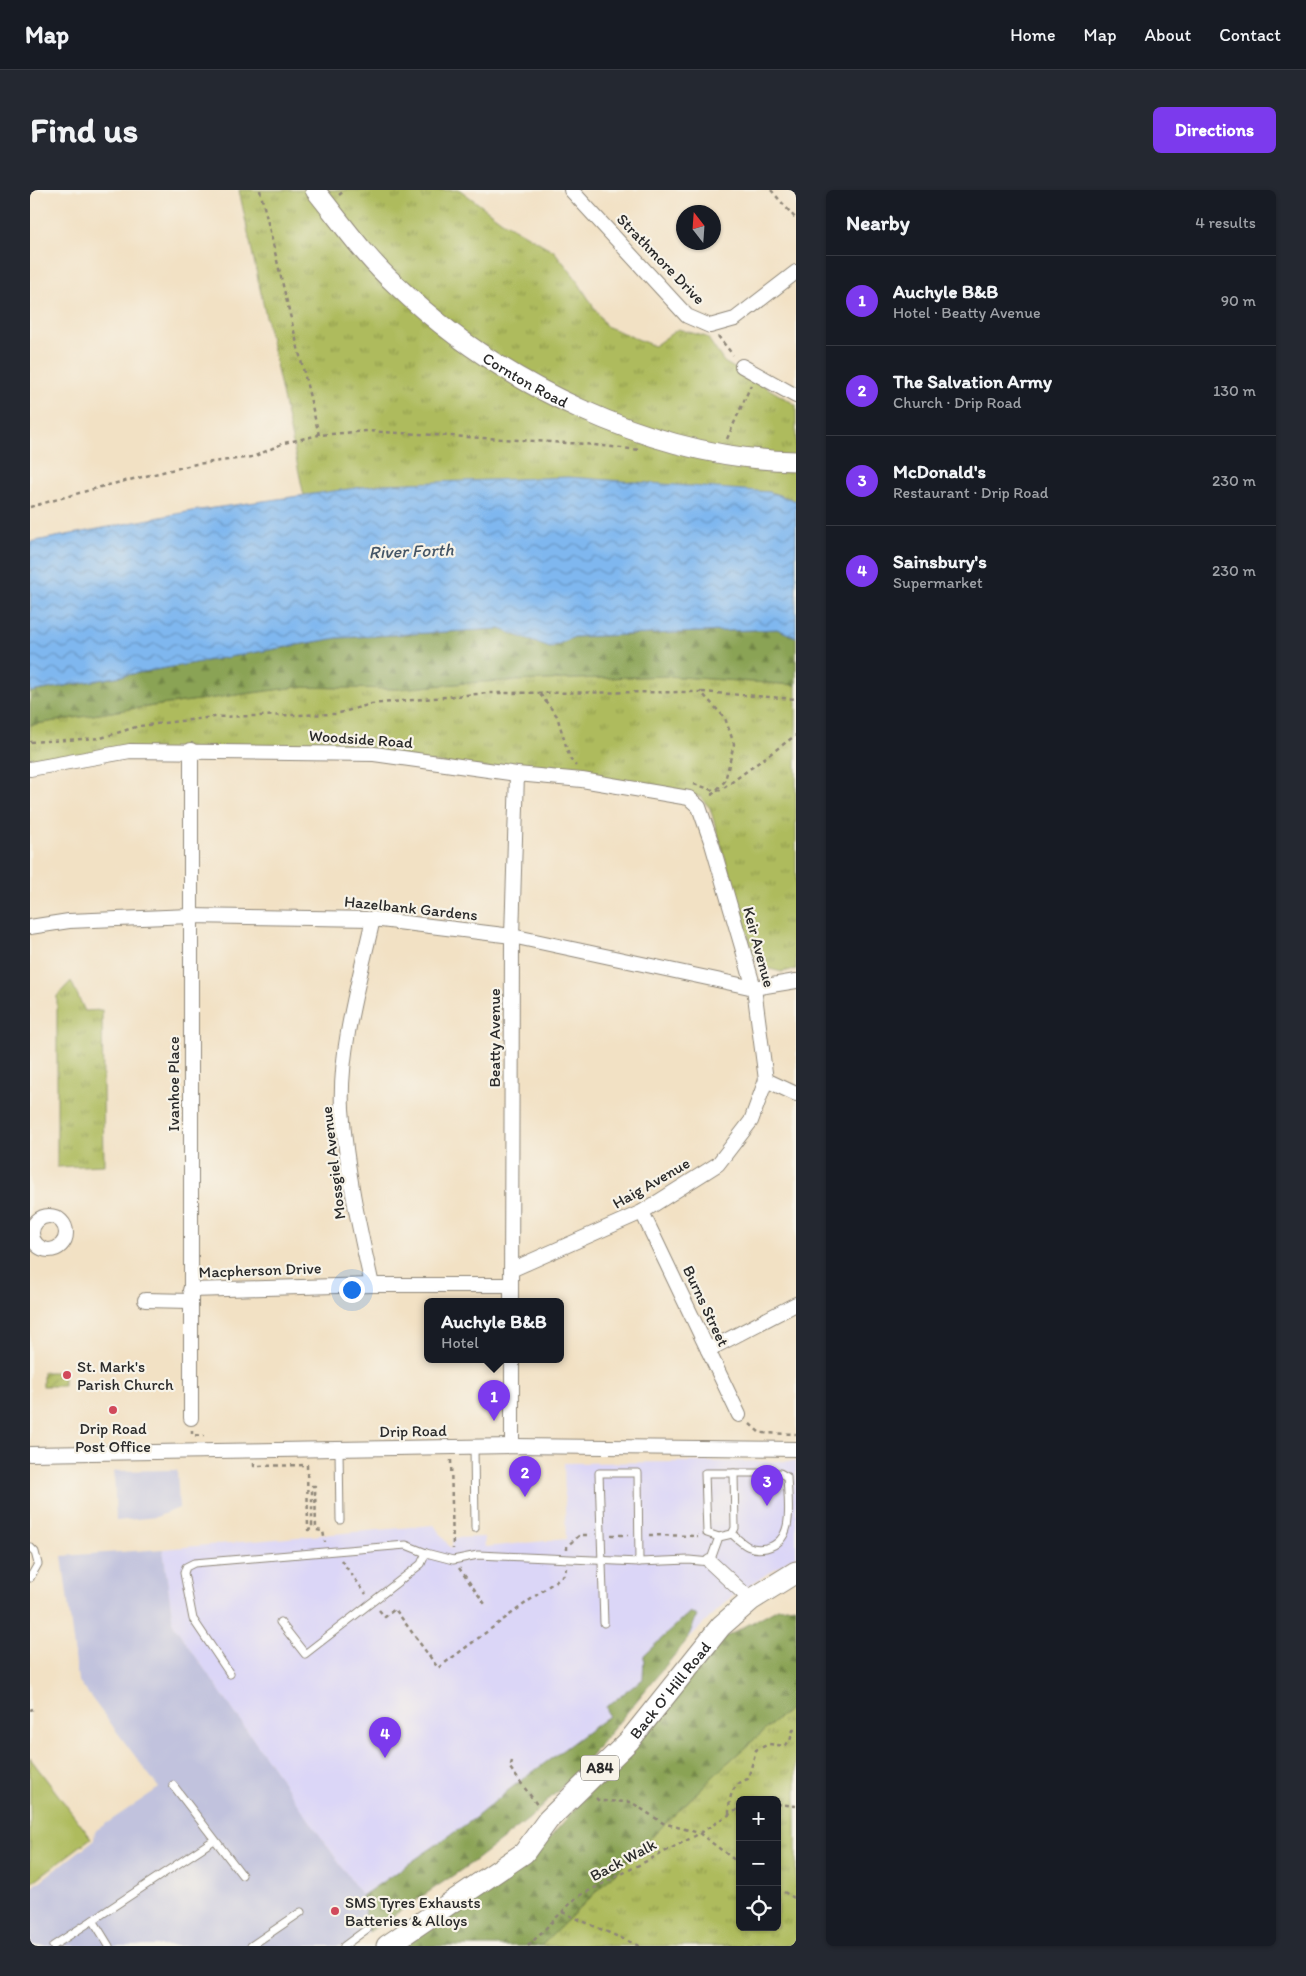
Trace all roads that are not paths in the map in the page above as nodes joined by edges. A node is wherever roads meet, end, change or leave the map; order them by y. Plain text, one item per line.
1 (315, 190) edge
2 (571, 190) edge
3 (796, 272) edge
4 (742, 366) road end
5 (796, 396) edge
6 (796, 461) edge
7 (191, 750) junction
8 (30, 769) edge
9 (517, 774) junction
10 (694, 803) joint
11 (190, 916) junction
12 (373, 919) junction
13 (30, 927) edge
14 (512, 936) junction
15 (796, 982) edge
16 (754, 988) junction
17 (766, 1080) junction
18 (796, 1094) edge
19 (642, 1212) junction
20 (511, 1270) junction
21 (372, 1285) junction
22 (511, 1285) junction
23 (190, 1295) junction
24 (511, 1298) edge
25 (145, 1300) dead end
26 (796, 1304) edge
27 (708, 1350) junction
28 (512, 1363) edge
29 (739, 1415) road end
30 (190, 1418) dead end
31 (512, 1446) junction
32 (474, 1447) junction
33 (796, 1449) edge
34 (339, 1450) junction
35 (30, 1454) edge
36 (734, 1473) junction
37 (340, 1520) dead end
38 (475, 1528) dead end
39 (732, 1534) junction
40 (719, 1537) junction
41 (30, 1547) edge
42 (426, 1554) junction
43 (602, 1560) junction
44 (639, 1562) junction
45 (710, 1562) junction
46 (796, 1572) edge
47 (30, 1578) edge
48 (751, 1600) junction
49 (280, 1622) dead end
50 (604, 1623) dead end
51 (230, 1674) dead end
52 (174, 1784) dead end
53 (214, 1840) junction
54 (242, 1875) dead end
55 (300, 1912) dead end
56 (93, 1920) junction
57 (367, 1929) dead end
58 (53, 1946) edge
59 (110, 1946) edge
60 (252, 1946) edge
61 (344, 1946) edge
62 (388, 1946) edge

1 - 6 main road, Cornton Road
2 - 3 street, Strathmore Drive
4 - 5 street
7 - 8 street, Woodside Road
7 - 9 street, Woodside Road
7 - 11 street, Ivanhoe Place
9 - 10 street, Woodside Road
9 - 14 street, Beatty Avenue
10 - 16 street, Keir Avenue
11 - 12 street, Hazelbank Gardens
11 - 13 street, Hazelbank Gardens
11 - 23 street, Ivanhoe Place
12 - 14 street, Hazelbank Gardens
12 - 21 street, Mossgiel Avenue
14 - 16 street, Hazelbank Gardens
14 - 20 street, Beatty Avenue
15 - 16 street
16 - 17 street, Keir Avenue
17 - 18 street
17 - 19 street, Haig Avenue
19 - 20 street, Haig Avenue
19 - 27 street, Burns Street
20 - 22 street, Beatty Avenue
21 - 22 street, Macpherson Drive
21 - 23 street, Macpherson Drive
22 - 24 street, Beatty Avenue
23 - 25 street, Macpherson Drive
23 - 30 street, Ivanhoe Place
26 - 27 street
27 - 29 street, Burns Street
28 - 31 street
31 - 32 street, Drip Road
31 - 33 street, Drip Road
32 - 34 street, Drip Road
32 - 38 lane
34 - 35 street, Drip Road
34 - 37 lane
36 - 39 lane
36 - 39 lane
36 - 40 lane
39 - 40 lane
40 - 45 lane
41 - 47 lane
42 - 43 lane
42 - 49 lane
42 - 51 lane
43 - 44 lane
43 - 44 lane
43 - 50 lane
44 - 45 lane
45 - 48 street
46 - 48 main road, Back O' Hill Road / A84
48 - 62 main road, Back O' Hill Road / A84
52 - 53 lane
53 - 54 lane
53 - 56 lane
55 - 60 lane
56 - 58 lane
56 - 59 lane
57 - 61 lane

